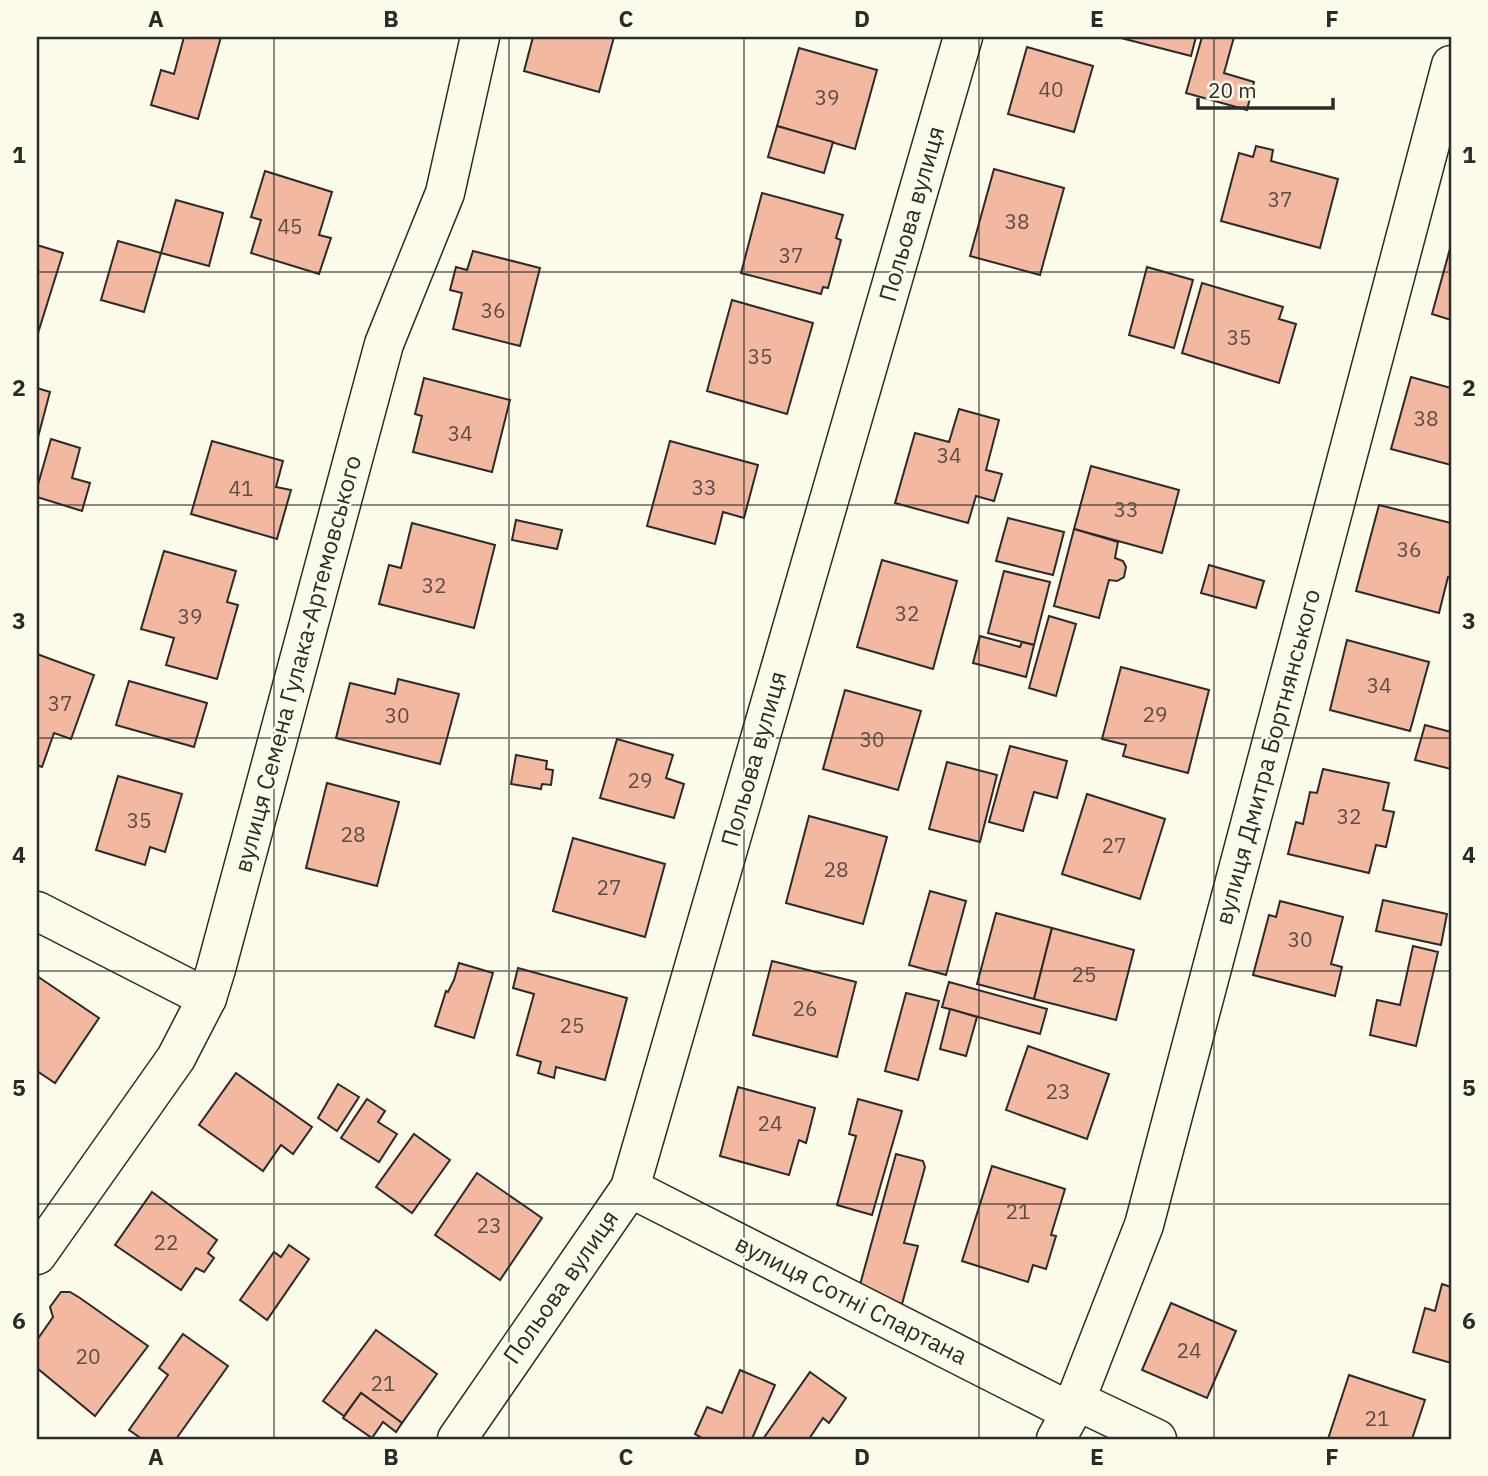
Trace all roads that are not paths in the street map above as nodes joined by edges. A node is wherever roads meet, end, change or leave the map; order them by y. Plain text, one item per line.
1 (480, 37) edge
2 (963, 37) edge
3 (1451, 65) edge
4 (37, 911) edge
5 (206, 998) junction
6 (630, 1188) junction
7 (37, 1255) edge
8 (1067, 1417) edge
9 (457, 1439) edge
10 (1157, 1439) edge

1 - 5 street, вулиця Семена Гулака-Артемовського
2 - 6 street, Польова вулиця
3 - 8 street, вулиця Дмитра Бортнянського
4 - 5 street
5 - 7 street, вулиця Семена Гулака-Артемовського
6 - 8 street, вулиця Сотні Спартана
6 - 9 street, Польова вулиця
8 - 10 street, вулиця Сотні Спартана

